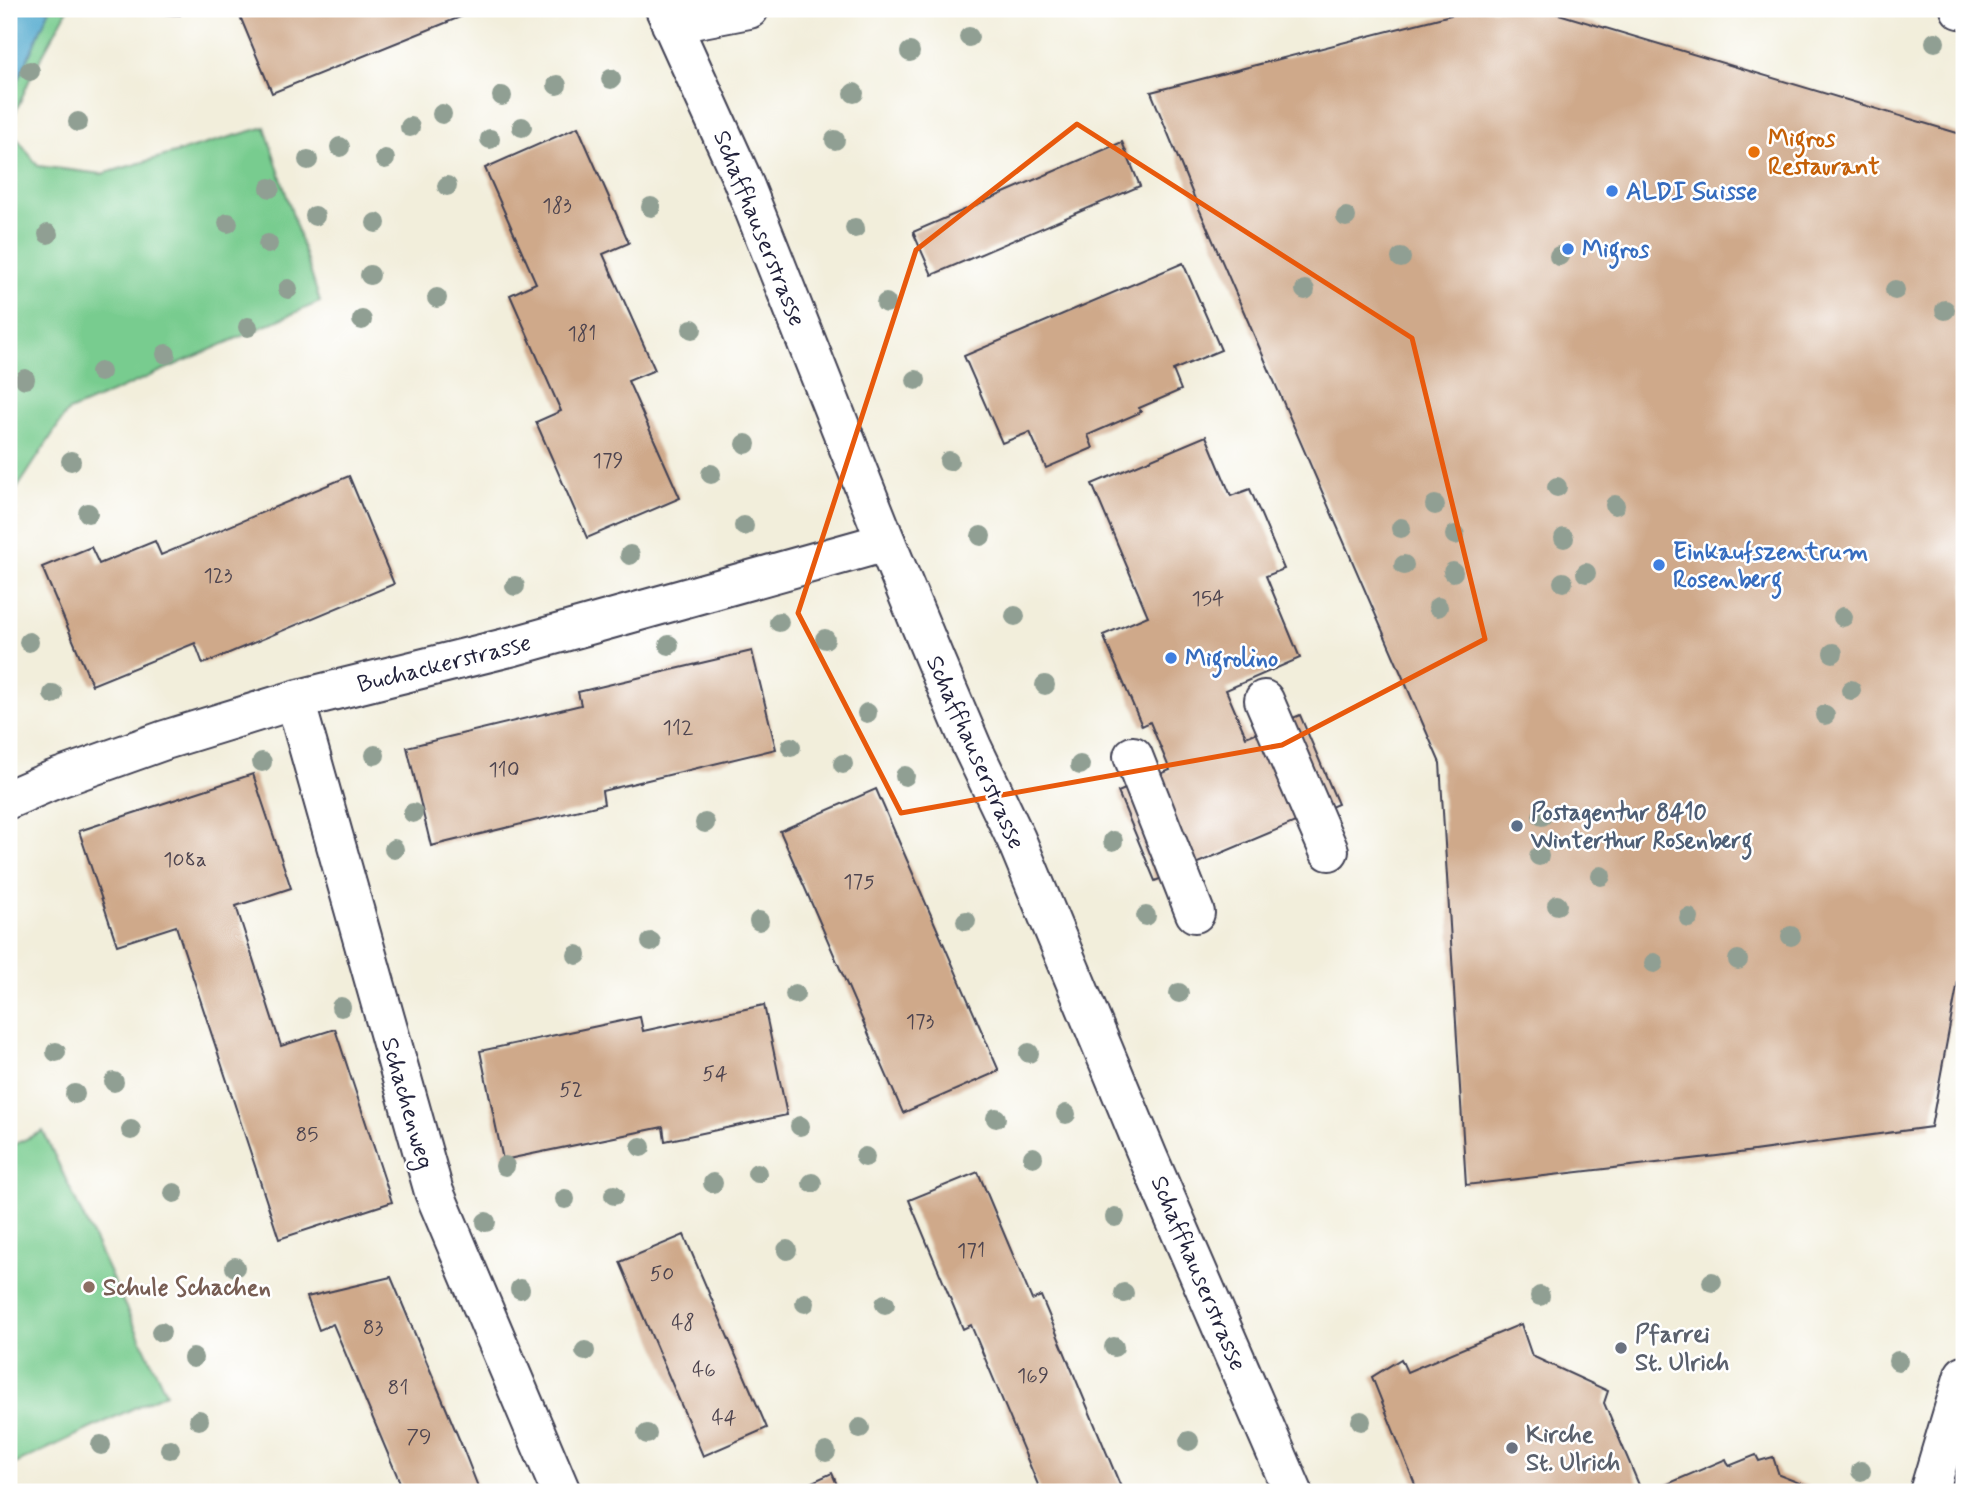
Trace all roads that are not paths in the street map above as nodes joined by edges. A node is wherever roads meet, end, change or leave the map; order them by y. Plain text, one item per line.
1 (749, 9) edge
2 (668, 16) edge
3 (886, 542) junction
4 (295, 700) junction
5 (1264, 700) dead end
6 (1133, 756) dead end
7 (9, 799) edge
8 (1329, 851) dead end
9 (1195, 913) dead end
10 (1964, 1375) edge
11 (561, 1492) edge
12 (1293, 1492) edge
13 (1929, 1492) edge

1 - 2 street
2 - 3 street, Schaffhauserstrasse
3 - 4 street, Buchackerstrasse
3 - 12 street, Schaffhauserstrasse
4 - 7 street, Buchackerstrasse
4 - 11 street, Schachenweg
5 - 8 street
6 - 9 street
10 - 13 street

